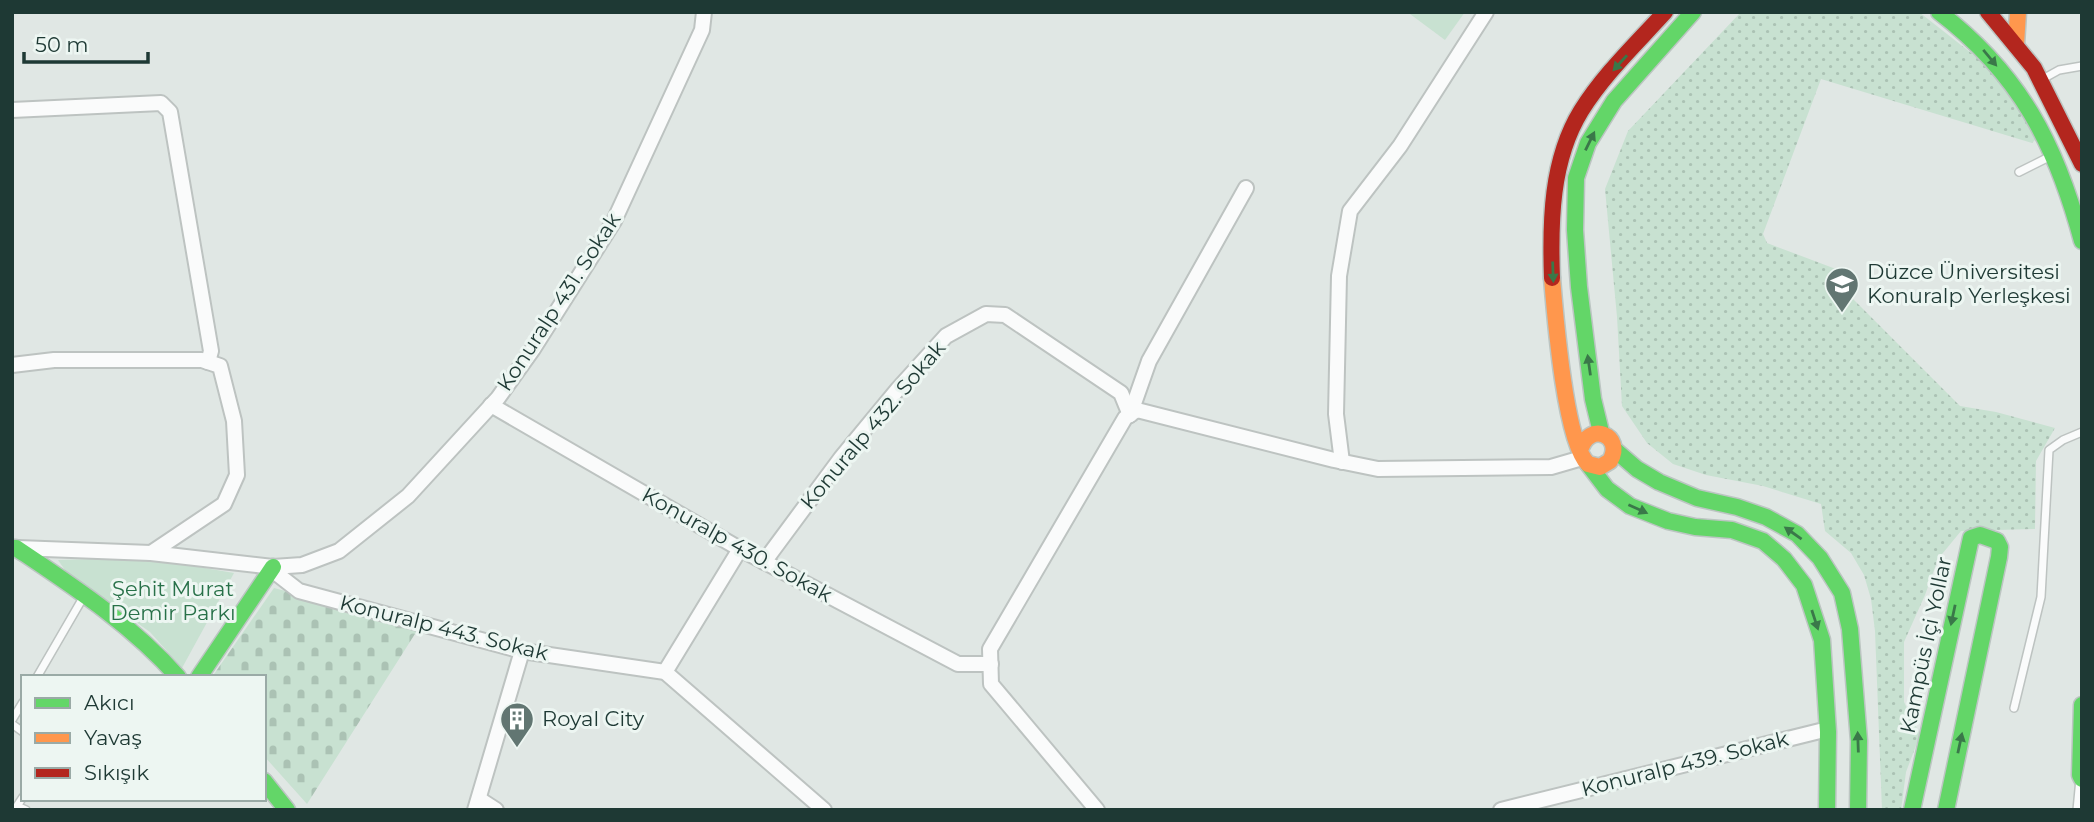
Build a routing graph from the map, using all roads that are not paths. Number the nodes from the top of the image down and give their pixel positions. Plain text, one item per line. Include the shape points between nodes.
1 (704, 12) edge
2 (1486, 12) edge
3 (1665, 12) edge
4 (1693, 12) edge
5 (1939, 12) edge
6 (1988, 12) edge
7 (2018, 12) edge
8 (2016, 45) junction
9 (2082, 66) edge
10 (2040, 80) junction
11 (12, 110) edge
12 (2052, 155) junction
13 (2082, 164) edge
14 (2019, 172) dead end
15 (1245, 188) dead end
16 (2082, 241) edge
17 (208, 362) junction
18 (12, 365) edge
19 (491, 405) junction
20 (1130, 415) junction
21 (1601, 432) junction
22 (2082, 432) edge
23 (1615, 450) junction
24 (1583, 458) junction
25 (1342, 462) junction
26 (14, 548) edge
27 (740, 549) junction
28 (151, 553) junction
29 (764, 562) junction
30 (272, 569) junction
31 (84, 596) junction
32 (522, 651) junction
33 (990, 664) junction
34 (665, 672) junction
35 (38, 675) edge
36 (176, 675) edge
37 (199, 675) edge
38 (2082, 705) edge
39 (21, 706) edge
40 (2014, 708) dead end
41 (12, 722) edge
42 (1828, 729) junction
43 (2081, 777) edge
44 (266, 784) edge
45 (477, 804) edge
46 (287, 810) edge
47 (496, 810) edge
48 (824, 810) edge
49 (1097, 810) edge
50 (1501, 810) edge
51 (1827, 810) edge
52 (1858, 810) edge
53 (1912, 810) edge
54 (1946, 810) edge
55 (2077, 810) edge

1 - 19 street, Konuralp 431. Sokak via 702,30 614,221 533,349
2 - 25 street via 1400,146 1350,211 1339,276 1336,414
3 -> 24 main road via 1598,88 1574,123 1553,198 1554,304 1571,421
21 -> 4 main road via 1579,287 1576,178 1588,143 1614,101
5 -> 12 main road via 1978,44 2005,75
6 - 8 main road
7 - 8 main road
8 - 10 main road
9 - 10 lane
10 - 13 main road
11 - 17 street via 161,103 170,112 211,351
12 - 14 lane
12 - 16 main road
15 - 20 street via 1149,361
17 - 18 street via 54,360
17 - 28 street via 220,366 234,421 237,475 224,504
19 - 27 street, Konuralp 430. Sokak
19 - 30 street, Konuralp 431. Sokak via 408,496 339,551 302,565
20 - 25 street via 1137,410
20 - 29 street, Konuralp 432. Sokak via 1121,393 1005,314 986,314 946,337 898,389
20 - 33 street via 990,649
21 - 23 main road via 1613,441
21 - 24 main road via 1586,436 1581,443
22 - 40 lane via 2049,450 2041,597
23 - 24 main road via 1605,465 1593,466
52 -> 23 main road via 1859,741 1850,629 1842,593 1821,558 1797,534 1766,517 1659,482
24 - 25 street via 1551,467 1378,469
24 -> 42 main road via 1607,489 1629,506 1668,521 1732,530 1762,541 1784,559 1804,585 1822,640
26 - 28 street, Konuralp 431. Sokak
26 - 31 main road
27 - 29 street, Konuralp 430. Sokak
27 - 34 street
28 - 30 street, Konuralp 431. Sokak
29 - 33 street, Konuralp 430. Sokak via 958,664
30 - 32 street, Konuralp 443. Sokak via 299,591
30 - 37 main road
31 - 35 lane
31 - 36 main road via 160,655
32 - 34 street, Konuralp 443. Sokak
32 - 45 street
33 - 49 street via 991,684
34 - 48 street
38 - 43 main road
39 - 41 lane
42 - 50 street, Konuralp 439. Sokak
42 - 51 main road
43 - 55 lane
44 - 46 main road
45 - 47 street
54 -> 53 main road, Kampüs İçi Yollar via 1999,557 1997,541 1980,536 1971,538

